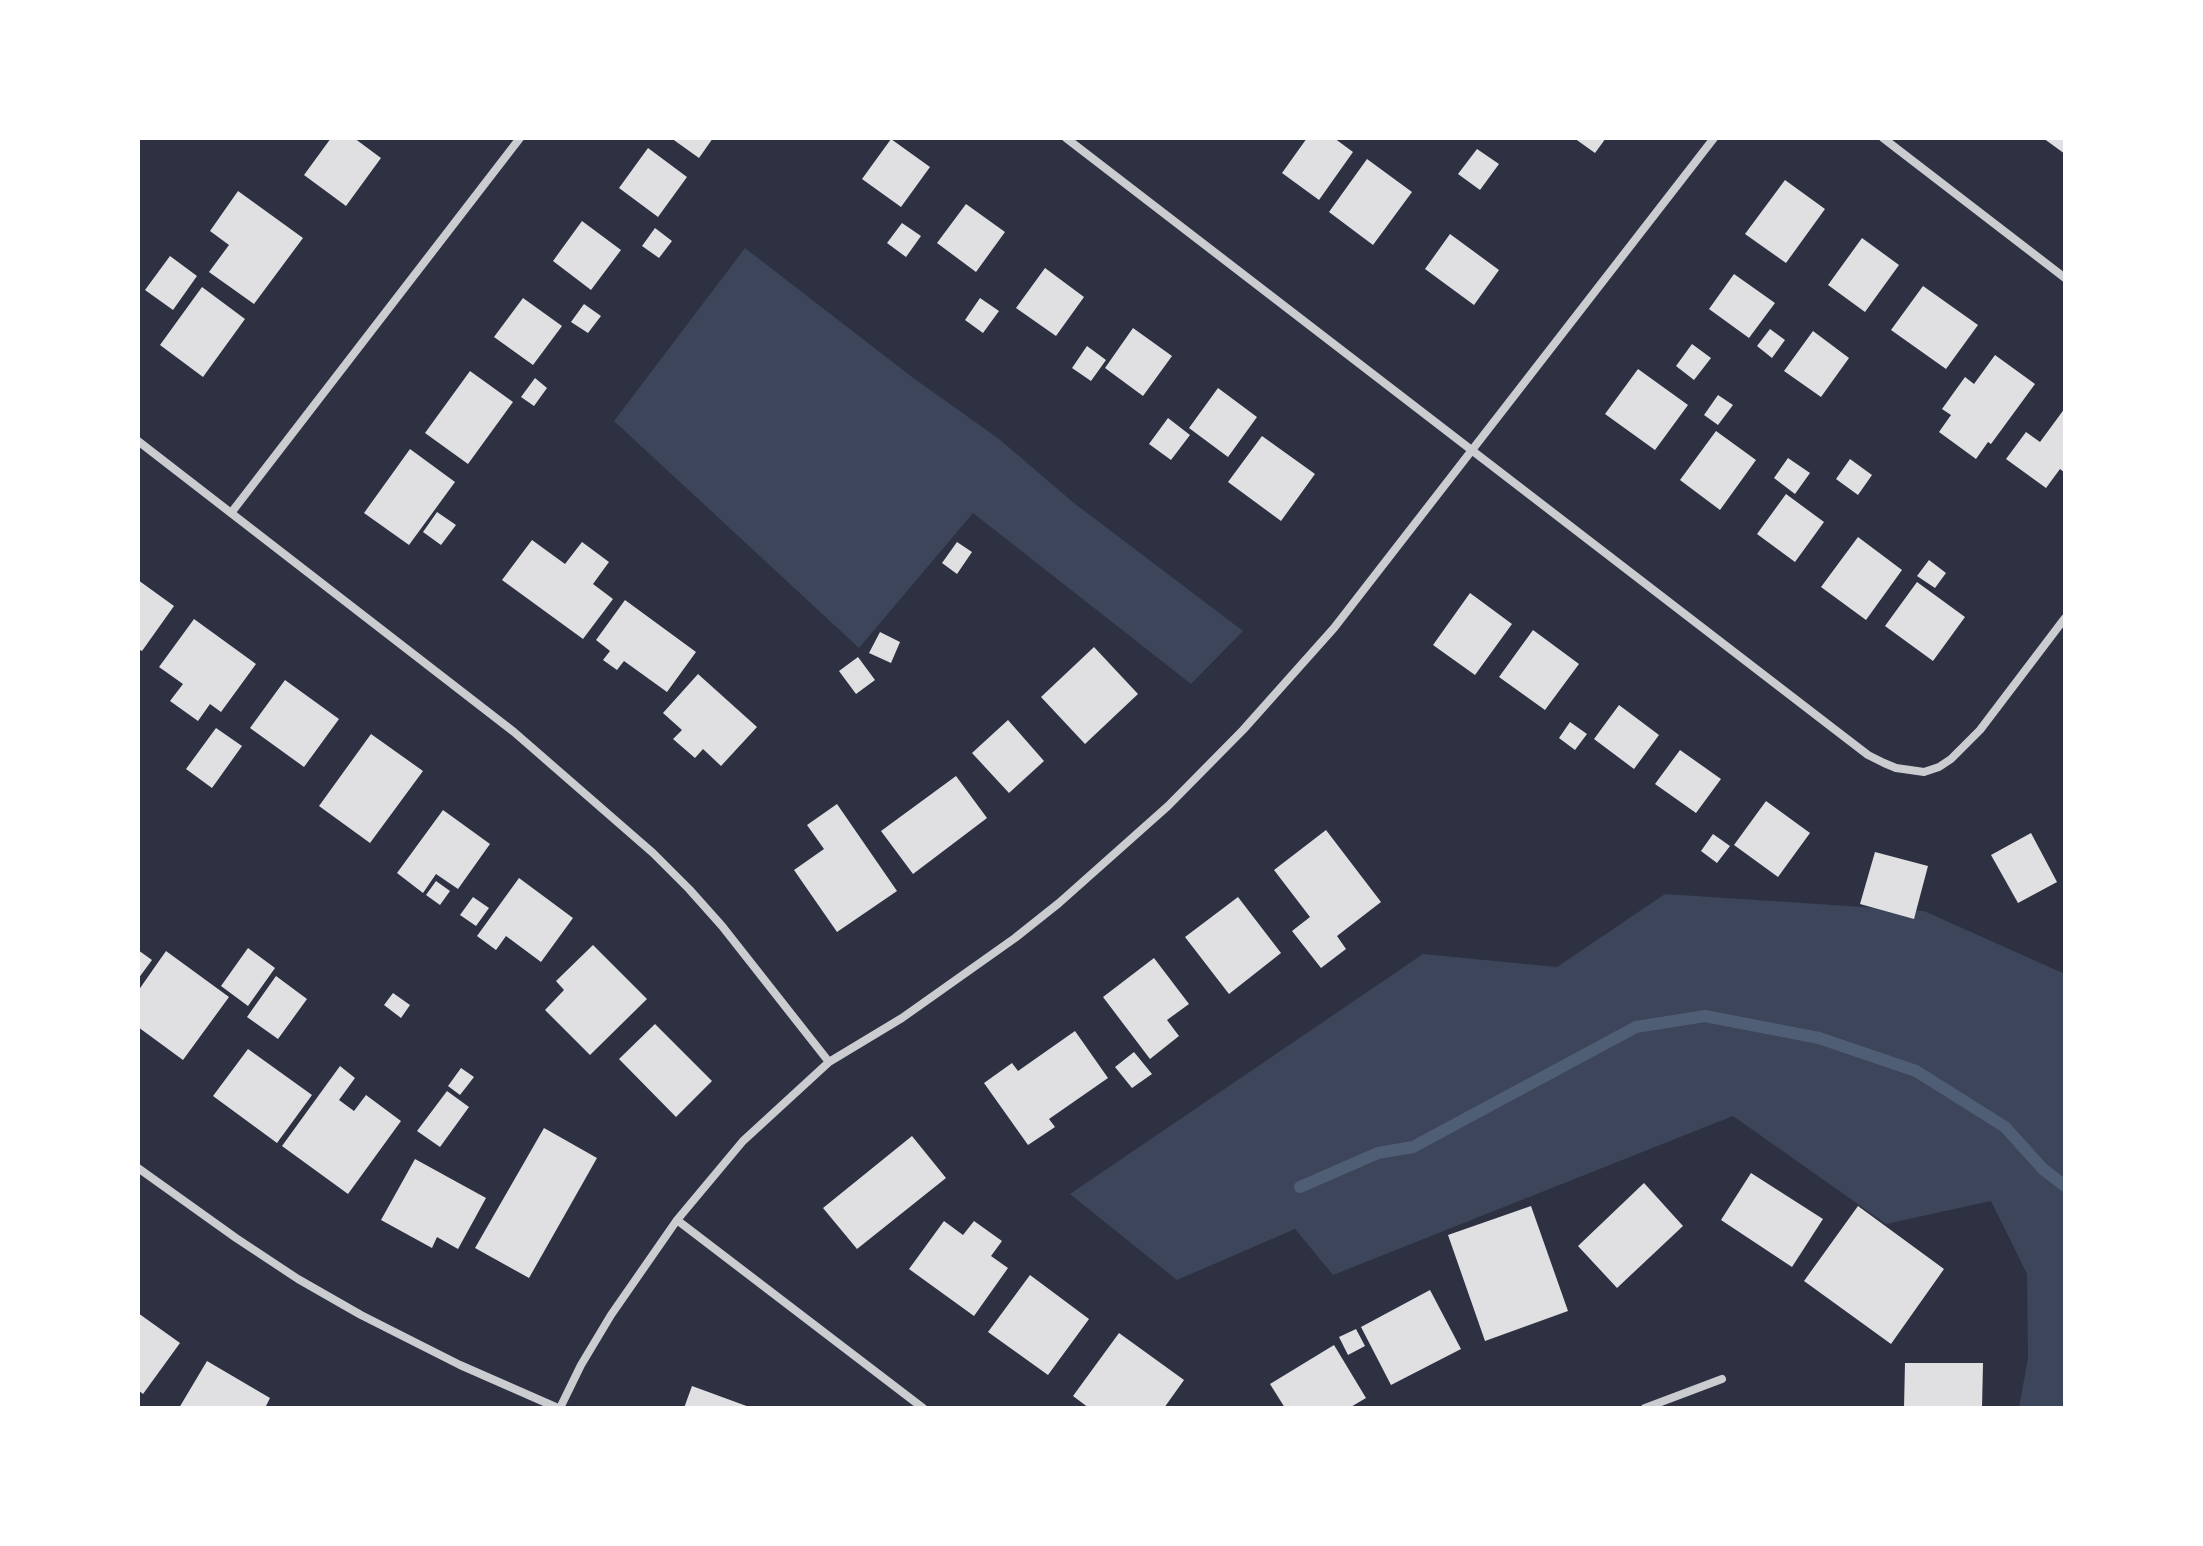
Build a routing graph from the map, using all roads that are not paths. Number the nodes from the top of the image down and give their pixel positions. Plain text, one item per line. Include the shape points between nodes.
1 (520, 138) edge
2 (1066, 138) edge
3 (1714, 138) edge
4 (1883, 138) edge
5 (2065, 278) edge
6 (138, 441) edge
7 (1472, 449) junction
8 (231, 513) junction
9 (2065, 618) edge
10 (829, 1062) junction
11 (138, 1168) edge
12 (677, 1220) junction
13 (1722, 1379) dead end
14 (559, 1408) edge
15 (923, 1408) edge
16 (1645, 1408) edge

1 - 8 street
2 - 7 street
3 - 7 street
4 - 5 street
6 - 8 street
7 - 9 street via 1868,755 1896,768 1924,772 1966,746
7 - 10 street via 1314,650 1168,806 1015,938
8 - 10 street via 514,732 653,853 722,926
10 - 12 street via 743,1141
11 - 14 street via 323,1294 460,1365
12 - 14 street via 611,1315
12 - 15 street
13 - 16 street

